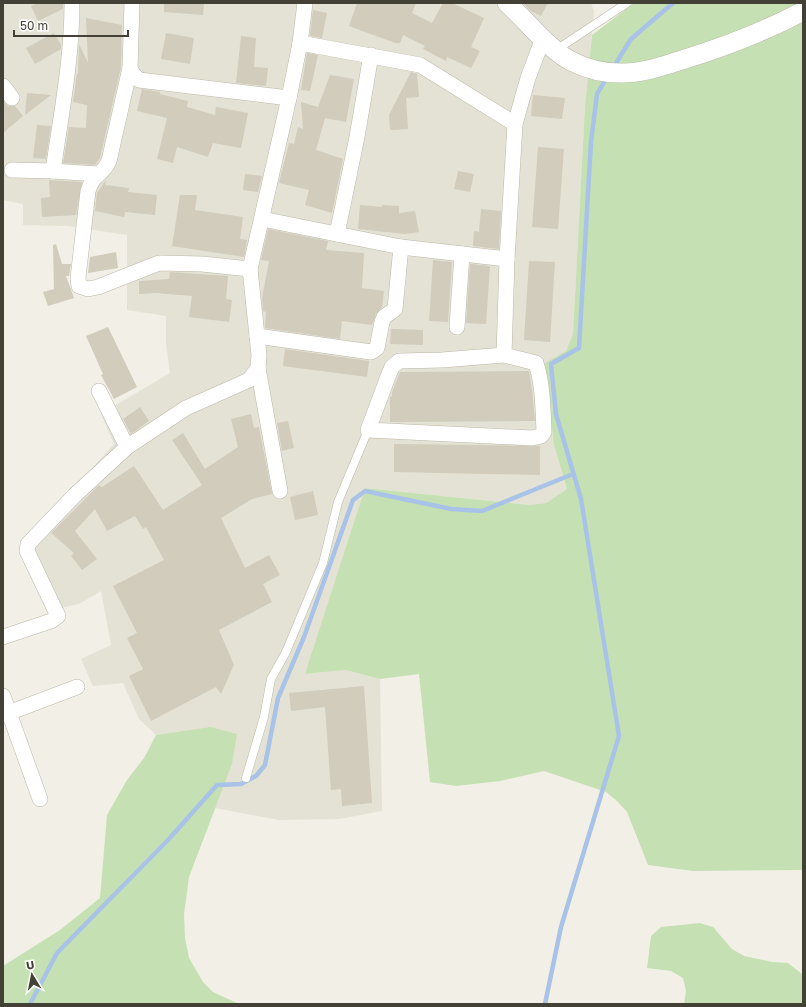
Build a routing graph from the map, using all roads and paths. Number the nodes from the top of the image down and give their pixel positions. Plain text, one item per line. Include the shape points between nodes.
1 (72, 3) edge
2 (132, 3) edge
3 (305, 3) edge
4 (508, 3) edge
5 (627, 3) edge
6 (803, 11) edge
7 (300, 43) junction
8 (550, 44) junction
9 (371, 55) junction
10 (130, 68) junction
11 (289, 98) junction
12 (516, 124) junction
13 (12, 170) dead end
14 (53, 171) junction
15 (97, 174) junction
16 (262, 219) junction
17 (337, 234) junction
18 (401, 247) junction
19 (462, 254) junction
20 (507, 259) junction
21 (250, 269) junction
22 (457, 327) dead end
23 (257, 336) junction
24 (504, 355) junction
25 (258, 368) junction
26 (98, 391) dead end
27 (368, 430) junction
28 (127, 447) junction
29 (280, 491) dead end
30 (3, 637) edge
31 (77, 687) dead end
32 (3, 696) edge
33 (6, 713) edge
34 (246, 778) dead end
35 (40, 799) dead end

1 - 14 street via 66,80
2 - 10 street
3 - 7 street
4 - 8 street
5 - 8 lane
6 - 8 street via 751,36 705,53 638,72 611,72 584,67 571,62
7 - 9 street
7 - 11 street
8 - 12 street via 528,78
9 - 12 street via 420,65
9 - 17 street
10 - 11 street via 139,80
10 - 15 street via 109,161 106,168
11 - 16 street
12 - 20 street
13 - 14 street
14 - 15 street
15 - 21 street via 88,191 78,278 82,289 98,287 159,263
16 - 17 street
16 - 21 street
17 - 18 street
18 - 19 street
18 - 23 street via 396,309 384,317 377,348 371,352
19 - 20 street
19 - 22 street
20 - 24 street
21 - 23 street
23 - 25 street
24 - 27 street via 399,361 389,374
24 - 27 street via 536,364 542,391 544,432 541,436 532,438
25 - 28 street via 249,380 186,408
25 - 29 street
26 - 28 street
27 - 34 lane via 338,502 323,563 286,652 271,679 264,717
28 - 30 street via 75,495 27,546 27,551 58,616 51,621
31 - 33 street
32 - 33 street
33 - 35 street

